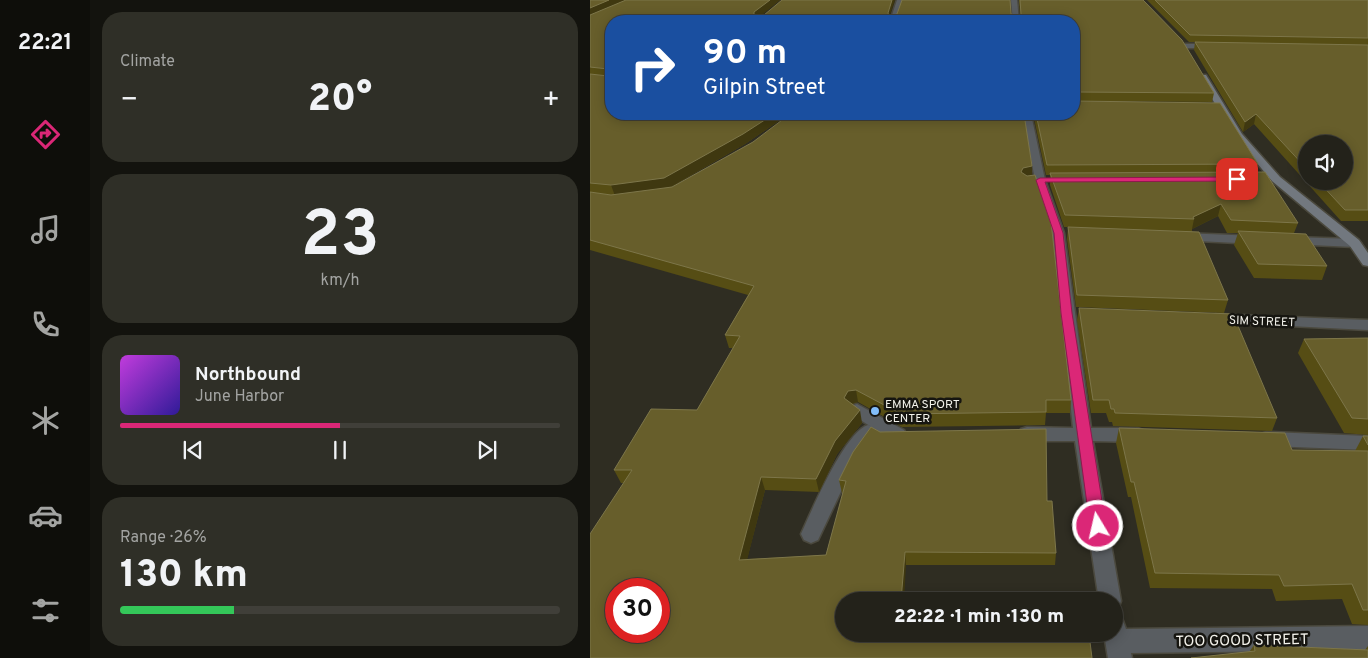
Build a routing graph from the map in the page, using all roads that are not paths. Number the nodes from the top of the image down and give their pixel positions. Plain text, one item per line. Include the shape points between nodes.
1 (900, 0) edge
2 (1014, 0) edge
3 (895, 15) edge
4 (1015, 15) edge
5 (1184, 46) edge
6 (1223, 46) edge
7 (1198, 69) edge
8 (1030, 120) edge
9 (1256, 179) edge
10 (1276, 179) junction
11 (1045, 180) junction
12 (1027, 182) edge
13 (1167, 237) edge
14 (1356, 243) junction
15 (1368, 262) edge
16 (1067, 313) junction
17 (1086, 314) edge
18 (1203, 318) edge
19 (1368, 325) edge
20 (857, 410) edge
21 (1083, 433) junction
22 (1005, 434) edge
23 (898, 435) junction
24 (917, 435) edge
25 (1152, 435) edge
26 (1250, 439) edge
27 (1368, 443) edge
28 (811, 534) dead end
29 (1109, 592) edge
30 (1368, 638) edge
31 (1123, 642) edge

1 - 3 street
2 - 4 street
5 - 6 street
7 - 10 main road via 1216,107
8 - 11 street
9 - 10 street
10 - 14 main road
11 - 12 street
11 - 16 street via 1063,233
13 - 14 street
14 - 15 main road
16 - 17 street
16 - 21 street
18 - 19 street, SIM STREET
20 - 23 street
21 - 22 street
21 - 25 street
21 - 29 street
23 - 24 street
23 - 28 street via 882,436 870,428 846,460
26 - 27 street
30 - 31 street, TOO GOOD STREET

